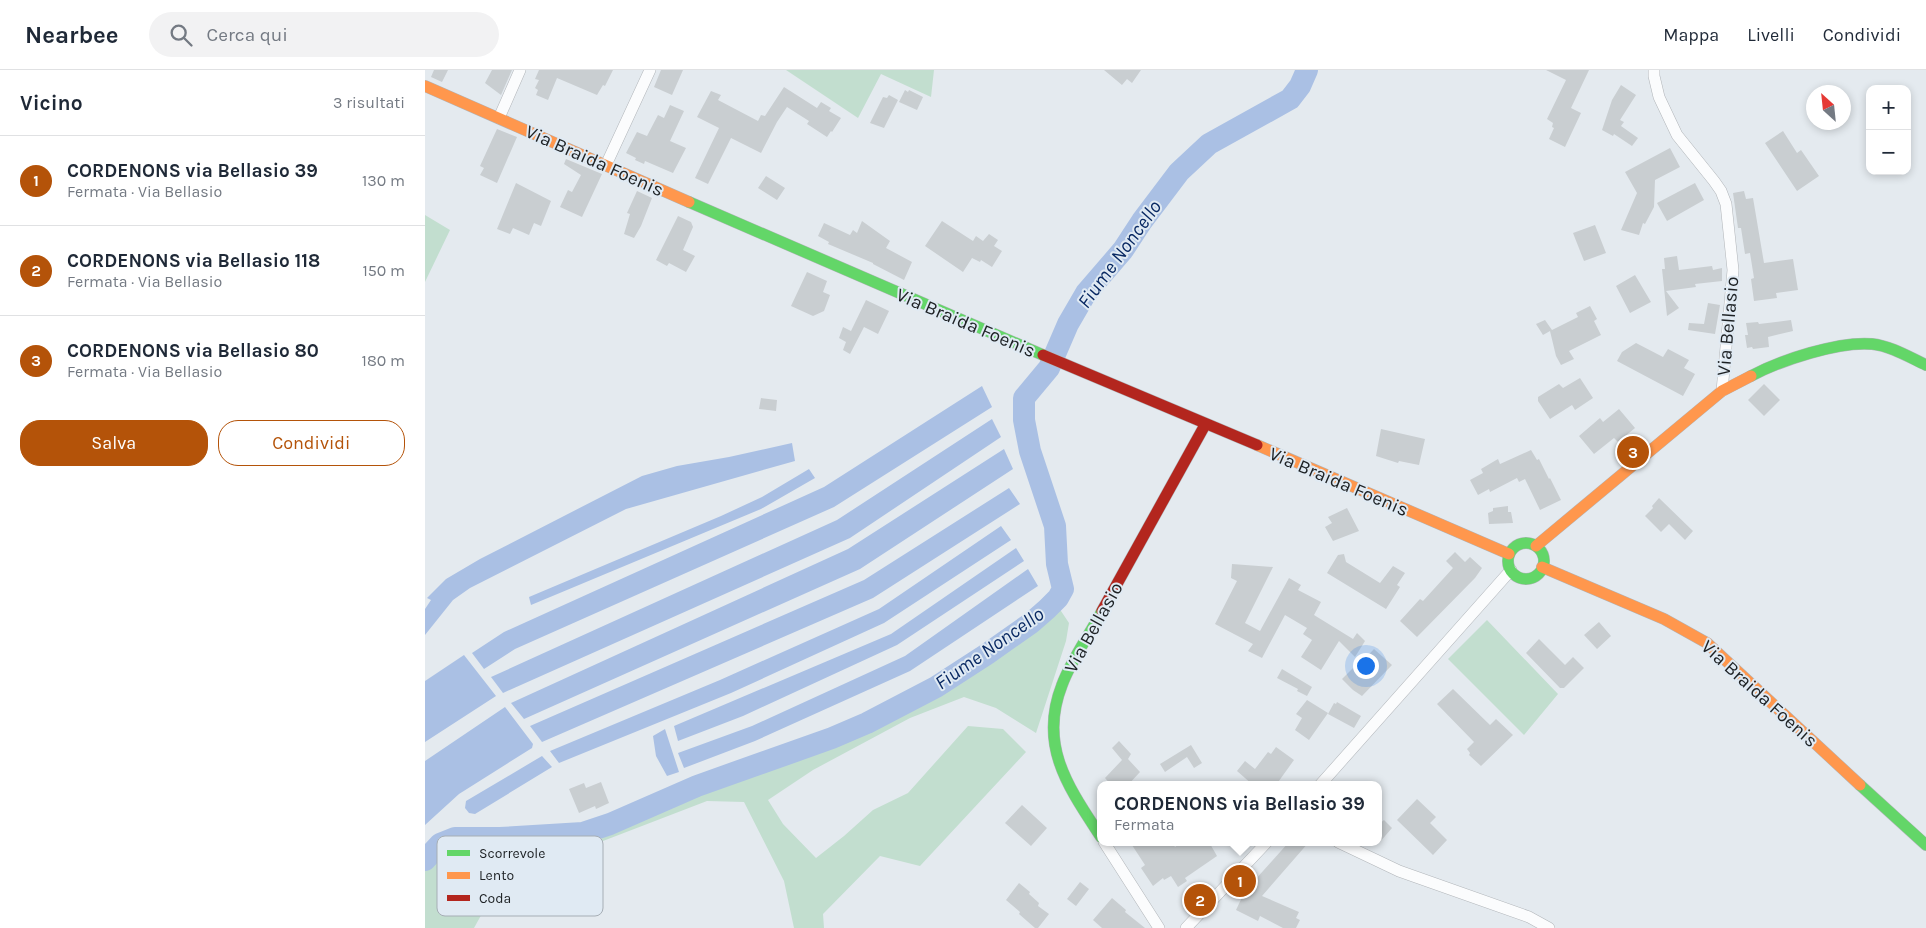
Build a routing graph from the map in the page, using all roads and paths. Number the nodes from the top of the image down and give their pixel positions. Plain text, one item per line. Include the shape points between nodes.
1 (520, 70) edge
2 (650, 70) edge
3 (1655, 70) edge
4 (425, 86) edge
5 (499, 118) junction
6 (606, 165) junction
7 (1926, 365) edge
8 (1722, 391) junction
9 (1205, 425) junction
10 (1535, 546) junction
11 (1509, 554) junction
12 (1542, 567) junction
13 (1511, 570) junction
14 (1324, 781) edge
15 (1097, 831) edge
16 (1926, 844) edge
17 (1108, 846) edge
18 (1263, 846) edge
19 (1346, 846) edge
20 (1159, 928) edge
21 (1187, 928) edge
22 (1549, 928) edge

1 - 5 street
2 - 6 street
3 - 8 street, Via Bellasio via 1659,97 1677,134 1717,186 1726,204 1733,270
4 - 5 street, Via Braida Foenis
5 - 6 street, Via Braida Foenis
6 - 9 street, Via Braida Foenis
7 - 8 street via 1893,349 1873,344 1845,345 1760,371
8 - 10 street, Via Bellasio
9 - 11 street, Via Braida Foenis
9 - 15 street, Via Bellasio via 1062,684 1054,709 1056,753 1066,782
10 - 11 street via 1518,545
10 - 12 street via 1542,554
11 - 13 street
12 - 13 street via 1534,577 1527,578 1518,577
12 - 16 street, Via Braida Foenis via 1664,619 1707,643
13 - 14 street
17 - 20 street
18 - 21 street
19 - 22 street via 1399,871 1529,917

